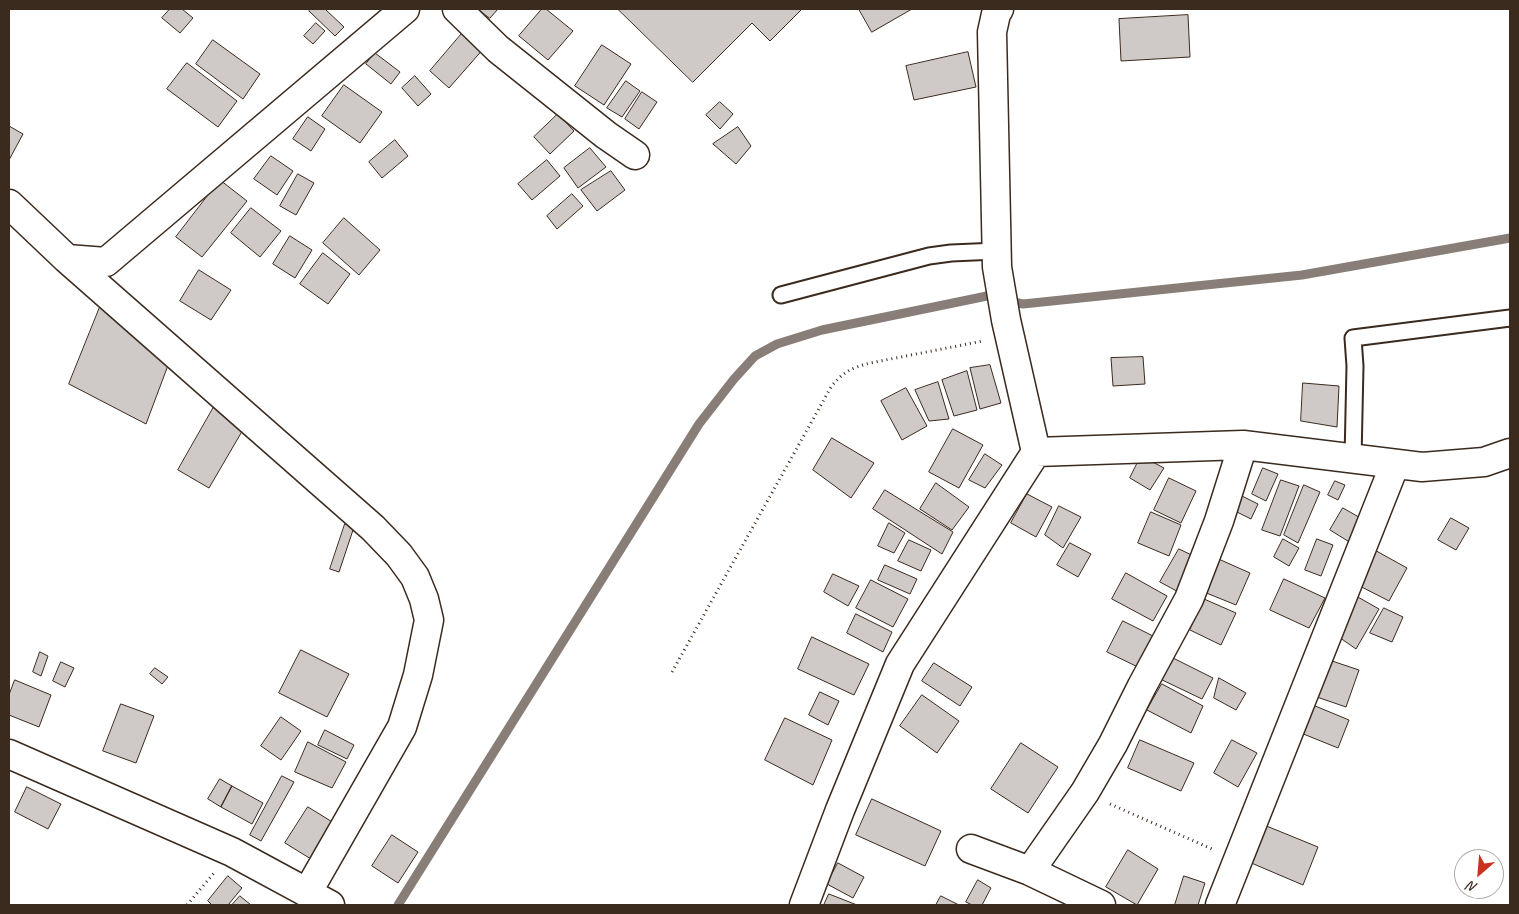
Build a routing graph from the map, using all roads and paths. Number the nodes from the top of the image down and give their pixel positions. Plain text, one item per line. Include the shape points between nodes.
1 (405, 9) edge
2 (456, 9) edge
3 (999, 9) edge
4 (635, 155) dead end
5 (9, 204) edge
6 (67, 259) junction
7 (997, 259) junction
8 (781, 295) dead end
9 (1510, 318) edge
10 (1008, 328) junction
11 (1243, 445) junction
12 (1036, 452) junction
13 (1510, 453) edge
14 (1353, 459) junction
15 (1395, 464) junction
16 (672, 672) dead end
17 (9, 754) edge
18 (1085, 792) junction
19 (972, 849) dead end
20 (232, 852) junction
21 (1238, 860) junction
22 (1030, 871) junction
23 (318, 899) edge
24 (187, 905) edge
25 (804, 905) edge
26 (1101, 905) edge
27 (1220, 905) edge

1 - 6 street via 106,262
2 - 4 street via 498,49
3 - 7 street via 992,32
5 - 6 street
6 - 23 street via 372,528 399,555 415,577 424,599 429,620 418,675 402,727
7 - 8 lane via 951,253 929,256
7 - 10 street
9 - 14 lane via 1353,338
10 - 12 street
10 - 16 path via 870,363 840,376
11 - 12 street
11 - 14 street
11 - 18 street via 1220,522 1188,599
12 - 25 street via 900,664
13 - 15 street via 1484,462 1422,467
14 - 15 street
15 - 21 street
17 - 20 street
18 - 21 path
18 - 22 street
19 - 22 street
20 - 23 street
20 - 24 path
21 - 27 street
22 - 26 street

